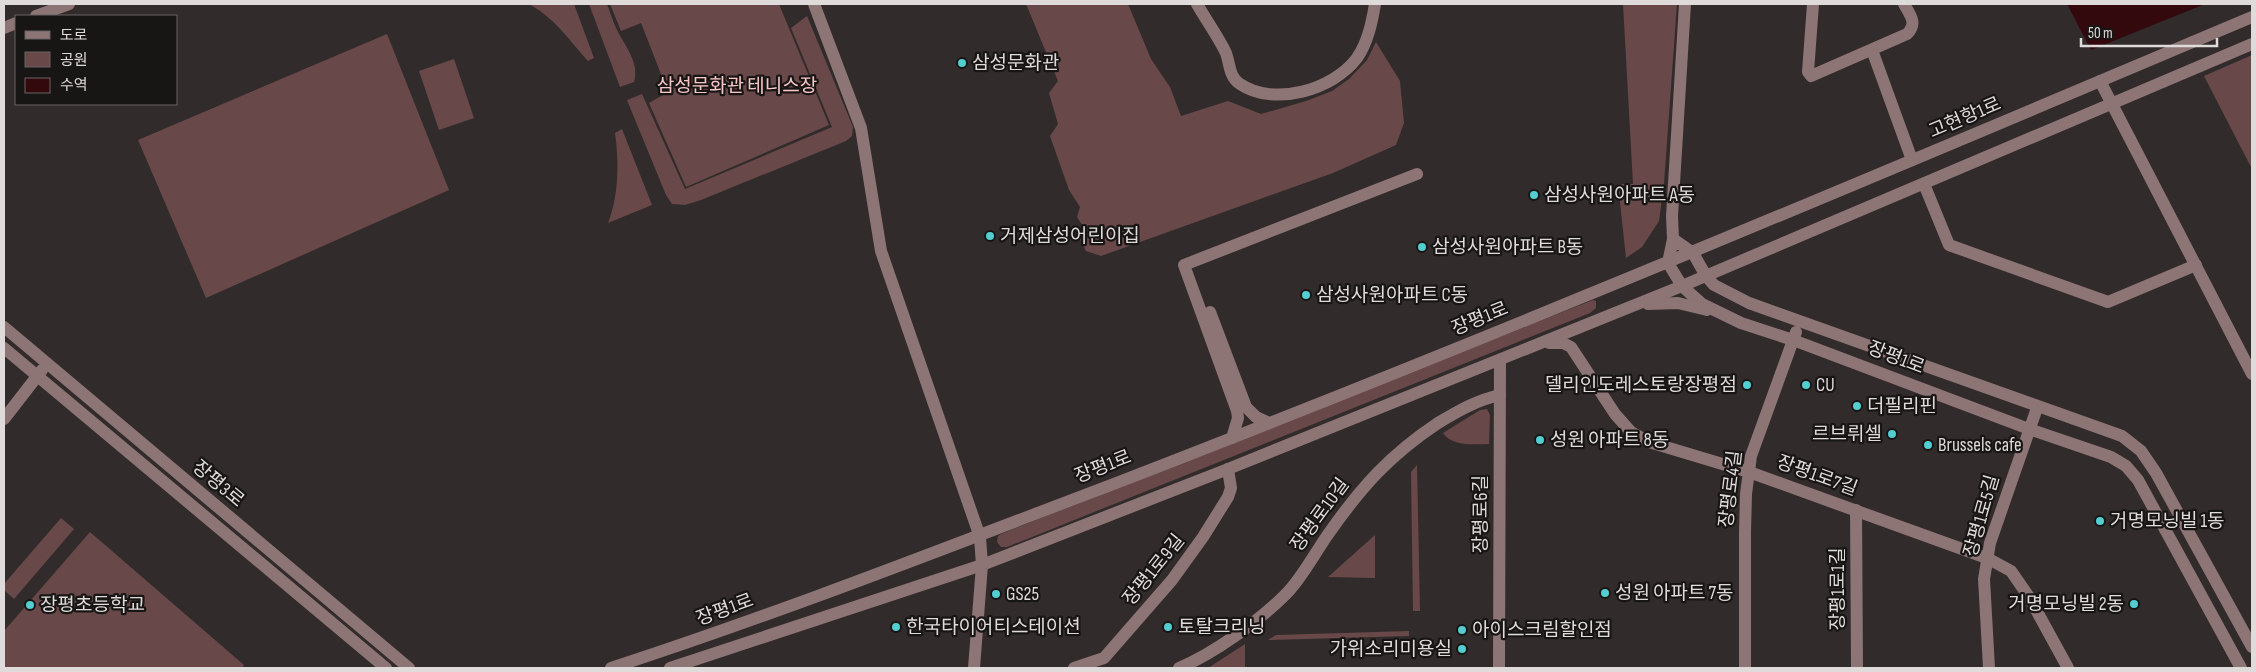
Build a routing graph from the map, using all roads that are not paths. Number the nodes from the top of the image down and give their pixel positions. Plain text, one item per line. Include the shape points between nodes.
1 (69, 4) edge
2 (814, 4) edge
3 (1197, 4) edge
4 (1375, 4) edge
5 (1685, 4) edge
6 (1813, 4) edge
7 (1904, 4) edge
8 (39, 15) edge
9 (2252, 17) edge
10 (2252, 44) edge
11 (1872, 50) junction
12 (2100, 82) junction
13 (2112, 104) junction
14 (1912, 160) junction
15 (1417, 174) dead end
16 (1924, 184) junction
17 (1673, 239) junction
18 (1693, 253) junction
19 (1188, 263) junction
20 (1668, 263) junction
21 (2196, 265) junction
22 (1706, 276) junction
23 (1682, 286) junction
24 (1636, 305) junction
25 (1718, 312) junction
26 (1800, 322) junction
27 (4, 326) edge
28 (1793, 340) junction
29 (1540, 344) junction
30 (4, 348) edge
31 (1500, 360) junction
32 (47, 364) junction
33 (2252, 374) edge
34 (37, 376) junction
35 (1500, 395) junction
36 (2037, 408) junction
37 (4, 419) edge
38 (1269, 423) junction
39 (2029, 429) junction
40 (1232, 438) junction
41 (1228, 469) junction
42 (1749, 472) junction
43 (1856, 510) junction
44 (980, 537) junction
45 (1988, 558) junction
46 (982, 565) junction
47 (2252, 647) edge
48 (1101, 663) edge
49 (386, 668) edge
50 (409, 668) edge
51 (611, 668) edge
52 (670, 668) edge
53 (974, 668) edge
54 (1074, 668) edge
55 (1179, 668) edge
56 (1499, 668) edge
57 (1745, 668) edge
58 (1857, 668) edge
59 (1989, 668) edge
60 (2068, 668) edge
61 (2241, 668) edge

1 - 8 street
2 - 44 street via 860,128 881,251
3 - 4 street via 1239,84 1263,93 1284,95 1305,92 1325,84 1357,58 1370,31
5 - 17 street
6 - 11 street via 1809,75
7 - 11 street via 1913,20 1910,31
9 - 12 street, 고현항1로
10 - 13 street
11 - 14 street
12 - 13 street
12 - 14 street, 고현항1로
13 - 16 street
13 - 21 street
14 - 18 street, 고현항1로
15 - 19 street
16 - 21 street via 1949,246 2108,302
16 - 22 street
17 - 18 street
17 - 20 street
18 - 20 street, 고현항1로
18 - 22 street, 장평1로
19 - 38 street via 1246,407
19 - 40 street via 1237,411
20 - 23 street, 장평1로
20 - 38 street, 장평1로
21 - 33 street
22 - 23 street, 장평1로
22 - 26 street, 장평1로 via 1714,285 1749,303
23 - 24 street, 장평1로
23 - 25 street, 장평1로 via 1702,304
24 - 25 street via 1678,303
24 - 29 street, 장평1로
25 - 28 street, 장평1로
26 - 28 street, 장평로4길
26 - 36 street, 장평1로
27 - 32 street, 장평3로
28 - 39 street, 장평1로
28 - 42 street, 장평로4길 via 1751,456
29 - 31 street, 장평1로
29 - 42 street, 장평1로7길 via 1560,342 1571,347 1615,414 1631,432 1649,442
30 - 34 street, 장평3로
31 - 35 street, 장평로6길
31 - 41 street, 장평1로
32 - 34 street
32 - 50 street, 장평3로
34 - 37 street
34 - 49 street, 장평3로
35 - 55 street, 장평로10길 via 1484,398 1453,414 1386,462 1359,492 1286,594 1238,633
35 - 56 street, 장평로6길
36 - 39 street, 장평1로5길
36 - 47 street, 장평1로 via 2122,436 2140,451 2156,473
38 - 40 street, 장평1로
39 - 45 street, 장평1로5길 via 1995,525
39 - 61 street, 장평1로 via 2111,457 2126,466 2138,480
40 - 44 street, 장평1로
41 - 46 street, 장평1로
41 - 48 street, 장평1로9길 via 1231,488 1228,497 1208,529 1172,580
42 - 43 street, 장평1로7길
42 - 57 street, 장평로4길 via 1744,532
43 - 45 street, 장평1로7길
43 - 58 street, 장평1로1길
44 - 46 street
44 - 51 street, 장평1로 via 712,635
45 - 59 street, 장평1로5길 via 1984,579
45 - 60 street, 장평1로7길 via 2011,571
46 - 52 street, 장평1로
46 - 53 street
48 - 54 street, 장평1로9길

